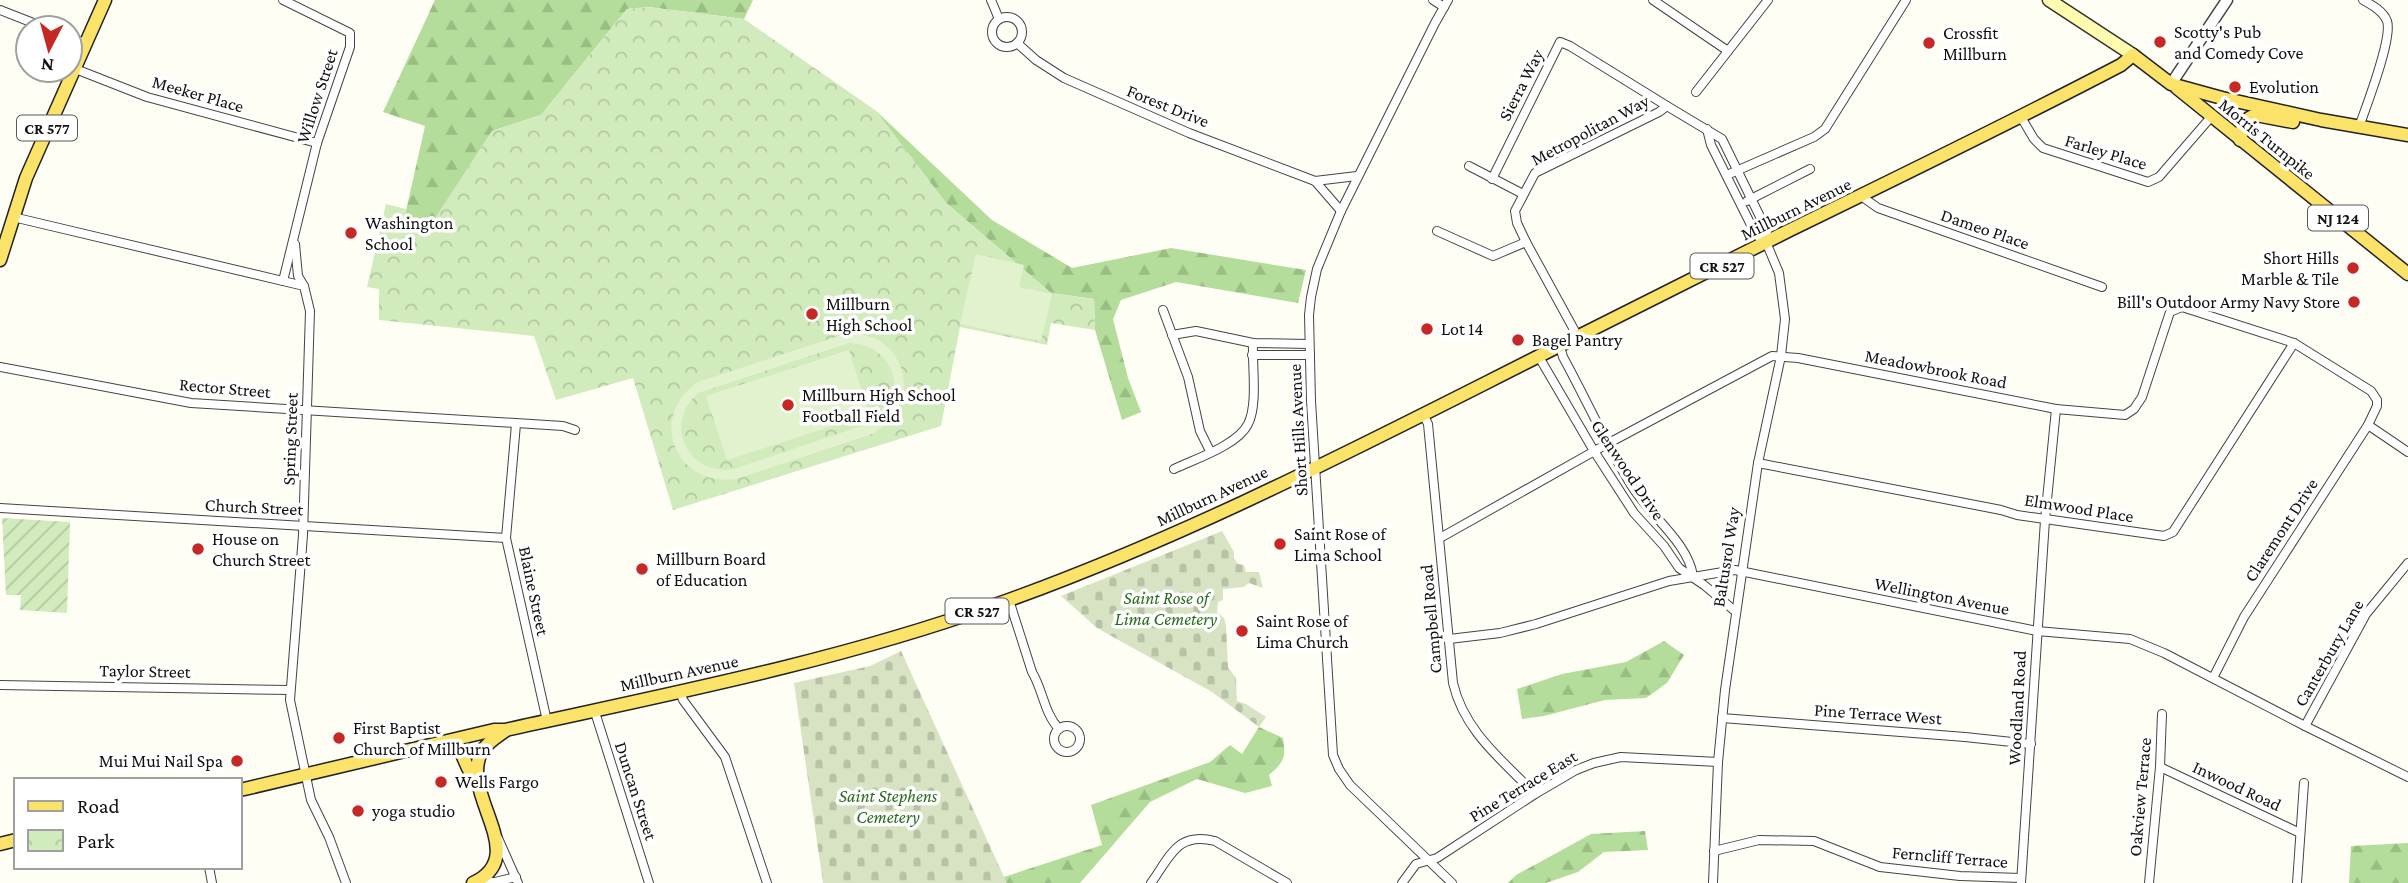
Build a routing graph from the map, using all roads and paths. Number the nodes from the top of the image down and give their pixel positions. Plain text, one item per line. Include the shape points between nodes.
1 (105, 0) edge
2 (283, 0) edge
3 (991, 0) edge
4 (1433, 0) edge
5 (1653, 0) edge
6 (1768, 0) edge
7 (1906, 0) edge
8 (2049, 0) edge
9 (2227, 0) edge
10 (2363, 0) edge
11 (1446, 3) edge
12 (999, 19) junction
13 (84, 43) edge
14 (1017, 43) junction
15 (1728, 51) junction
16 (2133, 55) junction
17 (84, 72) edge
18 (67, 84) edge
19 (2171, 84) junction
20 (1696, 92) dead end
21 (1667, 106) junction
22 (2021, 117) junction
23 (2211, 117) junction
24 (2321, 120) junction
25 (2360, 127) junction
26 (1707, 129) junction
27 (2408, 135) edge
28 (2240, 140) junction
29 (317, 143) junction
30 (1469, 166) dead end
31 (1739, 169) junction
32 (1810, 169) dead end
33 (1727, 175) junction
34 (1357, 176) junction
35 (1492, 178) junction
36 (1315, 181) junction
37 (1523, 194) junction
38 (1861, 196) junction
39 (1751, 199) junction
40 (1741, 204) junction
41 (1340, 211) junction
42 (13, 216) junction
43 (1437, 231) dead end
44 (295, 241) junction
45 (1526, 242) junction
46 (1766, 242) junction
47 (0, 260) edge
48 (2408, 274) edge
49 (283, 281) junction
50 (304, 286) junction
51 (2102, 287) dead end
52 (1163, 310) dead end
53 (1172, 335) junction
54 (1578, 337) junction
55 (1252, 343) junction
56 (2294, 343) junction
57 (1310, 344) junction
58 (1560, 346) junction
59 (1252, 355) junction
60 (1310, 355) junction
61 (1781, 356) junction
62 (1539, 357) junction
63 (0, 367) edge
64 (2377, 400) joint
65 (2056, 409) junction
66 (307, 410) junction
67 (1423, 414) junction
68 (516, 424) junction
69 (2368, 425) junction
70 (575, 430) dead end
71 (1607, 444) junction
72 (1210, 451) junction
73 (1594, 451) junction
74 (2408, 452) edge
75 (1758, 463) junction
76 (1315, 468) junction
77 (1174, 469) dead end
78 (0, 508) edge
79 (2045, 520) junction
80 (303, 525) junction
81 (506, 538) junction
82 (1440, 538) junction
83 (2408, 563) edge
84 (1741, 571) junction
85 (1693, 576) junction
86 (1009, 600) junction
87 (1735, 612) junction
88 (2037, 631) junction
89 (1449, 639) junction
90 (2213, 678) junction
91 (0, 685) edge
92 (290, 690) junction
93 (680, 691) junction
94 (594, 709) junction
95 (2162, 714) dead end
96 (1722, 718) junction
97 (547, 721) junction
98 (2305, 726) junction
99 (1059, 729) dead end
100 (505, 730) junction
101 (455, 740) junction
102 (2031, 744) junction
103 (1718, 762) junction
104 (2160, 766) junction
105 (2407, 773) edge
106 (306, 775) junction
107 (2304, 783) dead end
108 (477, 784) junction
109 (242, 790) edge
110 (1535, 794) junction
111 (495, 831) junction
112 (2300, 833) junction
113 (1714, 851) junction
114 (1428, 860) junction
115 (517, 880) edge
116 (2021, 881) edge
117 (475, 882) edge
118 (346, 883) edge
119 (649, 883) edge
120 (767, 883) edge
121 (1151, 883) edge
122 (1287, 883) edge
123 (1402, 883) edge
124 (1452, 883) edge
125 (1713, 883) edge
126 (2149, 883) edge
127 (2297, 883) edge

1 - 13 main road, CR 577
2 - 29 street, Willow Street via 350,33 350,47
3 - 12 street, Forest Drive
4 - 11 street
5 - 15 street
6 - 15 street
7 - 31 street via 1825,129
8 - 16 main road, NJ 124
9 - 19 street
10 - 25 street via 2387,21 2388,36
11 - 34 street, Short Hills Avenue
12 - 14 street via 1018,22 1022,35
12 - 14 street, Forest Drive via 991,30 996,43 1009,47
14 - 36 street, Forest Drive via 1064,78
15 - 20 street
16 - 19 main road, NJ 124
16 - 22 main road, Millburn Avenue / CR 527
17 - 29 street, Meeker Place via 147,97
18 - 42 main road, CR 577
19 - 23 main road, Morris Turnpike / NJ 124
19 - 24 main road
21 - 26 street, Metropolitan Way
21 - 35 street, Sierra Way via 1560,42
21 - 37 street, Metropolitan Way via 1535,173
22 - 23 street, Farley Place via 2043,148 2148,183 2159,177
22 - 38 main road, Millburn Avenue / CR 527
23 - 28 main road, Morris Turnpike / NJ 124
24 - 25 main road
24 - 28 main road via 2300,124 2251,117 2243,124
25 - 27 main road
26 - 31 street, Metropolitan Way via 1722,139
26 - 33 street via 1710,145
28 - 48 main road, Morris Turnpike / NJ 124
29 - 44 street, Willow Street
30 - 35 street
31 - 33 street
31 - 39 street, Metropolitan Way
32 - 39 street
33 - 40 street
34 - 36 street, Forest Drive
34 - 41 street, Short Hills Avenue
35 - 37 street
36 - 41 street, Forest Drive
37 - 45 street via 1515,217
38 - 46 main road, Millburn Avenue / CR 527
38 - 51 street, Dameo Place via 1878,208
39 - 40 street
39 - 46 street, Metropolitan Way via 1767,230
40 - 46 street via 1756,235
41 - 57 street, Short Hills Avenue via 1317,269
42 - 47 main road, CR 577
42 - 49 street
43 - 45 street via 1493,256
44 - 49 street, Willow Street
44 - 50 street, Willow Street via 298,276
45 - 54 street
46 - 54 main road, Millburn Avenue / CR 527
46 - 61 street, Baltusrol Way via 1783,295
49 - 50 street
50 - 66 street, Spring Street via 310,311
52 - 53 street
53 - 55 street via 1196,331
53 - 72 street
54 - 58 main road, Millburn Avenue / CR 527
55 - 57 street
55 - 59 street
56 - 64 street, Meadowbrook Road via 2371,391
56 - 65 street, Meadowbrook Road via 2175,308 2134,409 2125,415
56 - 79 street, Elmwood Place via 2173,532 2158,537
57 - 60 street, Short Hills Avenue
58 - 62 main road, Millburn Avenue / CR 527
58 - 71 street, Glenwood Drive
59 - 60 street
59 - 72 street via 1249,423 1233,440
60 - 76 street, Short Hills Avenue
61 - 65 street, Meadowbrook Road
61 - 71 street via 1766,358
61 - 75 street, Baltusrol Way
62 - 67 main road, Millburn Avenue / CR 527
62 - 73 street, Glenwood Drive
63 - 66 street, Rector Street via 191,403
64 - 69 street, Claremont Drive
65 - 79 street, Woodland Road
66 - 68 street, Rector Street
66 - 80 street, Spring Street
67 - 76 main road, Millburn Avenue / CR 527
67 - 82 street, Campbell Road
68 - 70 street, Rector Street
68 - 81 street, Blaine Street
69 - 74 street
69 - 90 street, Claremont Drive via 2244,617
71 - 73 street
71 - 85 street, Glenwood Drive via 1644,505 1691,562
72 - 77 street
73 - 82 street
73 - 85 street, Glenwood Drive via 1640,521 1679,568
75 - 79 street, Elmwood Place
75 - 84 street, Baltusrol Way
76 - 86 main road, Millburn Avenue / CR 527 via 1156,541
76 - 114 street, Short Hills Avenue via 1333,755 1350,785
78 - 80 street, Church Street
79 - 88 street, Woodland Road
80 - 81 street, Church Street
80 - 92 street, Spring Street
81 - 97 street, Blaine Street
82 - 89 street, Campbell Road
83 - 98 street, Canterbury Lane via 2366,614
84 - 85 street, Wellington Avenue
84 - 87 street, Baltusrol Way
84 - 88 street, Wellington Avenue
85 - 87 street
85 - 89 street, Wellington Avenue via 1536,624
86 - 93 main road, Millburn Avenue / CR 527 via 886,642
86 - 99 street via 1032,672
87 - 96 street, Baltusrol Way
88 - 90 street, Wellington Avenue via 2130,639
88 - 102 street, Woodland Road
89 - 110 street, Campbell Road via 1452,683 1463,714 1478,737
90 - 98 street, Wellington Avenue
91 - 92 street, Taylor Street
92 - 106 street, Spring Street
93 - 94 main road, Millburn Avenue / CR 527
93 - 120 street via 725,757
94 - 97 main road, Millburn Avenue / CR 527
94 - 119 street, Duncan Street
95 - 104 street, Oakview Terrace
96 - 102 street, Pine Terrace West
96 - 103 street, Baltusrol Way
97 - 100 main road, Millburn Avenue / CR 527
98 - 105 street, Wellington Avenue
100 - 101 main road, Millburn Avenue / CR 527
100 - 108 main road via 481,753
101 - 106 main road, Millburn Avenue / CR 527
101 - 108 main road
102 - 116 street, Woodland Road
103 - 110 street, Pine Terrace East via 1621,757 1576,770
103 - 113 street, Baltusrol Way
104 - 112 street, Inwood Road
104 - 126 street, Oakview Terrace
106 - 109 main road, Millburn Avenue / CR 527
106 - 118 street, Spring Street via 311,800
107 - 112 street
108 - 111 main road
110 - 114 street, Pine Terrace East
111 - 115 street
111 - 117 main road via 496,858 492,868
112 - 127 street
113 - 116 street, Ferncliff Terrace via 1759,840 1814,841 1880,866
113 - 125 street, Baltusrol Way
114 - 123 street, Pine Terrace East via 1416,864
114 - 124 street, Short Hills Avenue
115 - 117 street
121 - 122 street via 1181,842 1205,838

